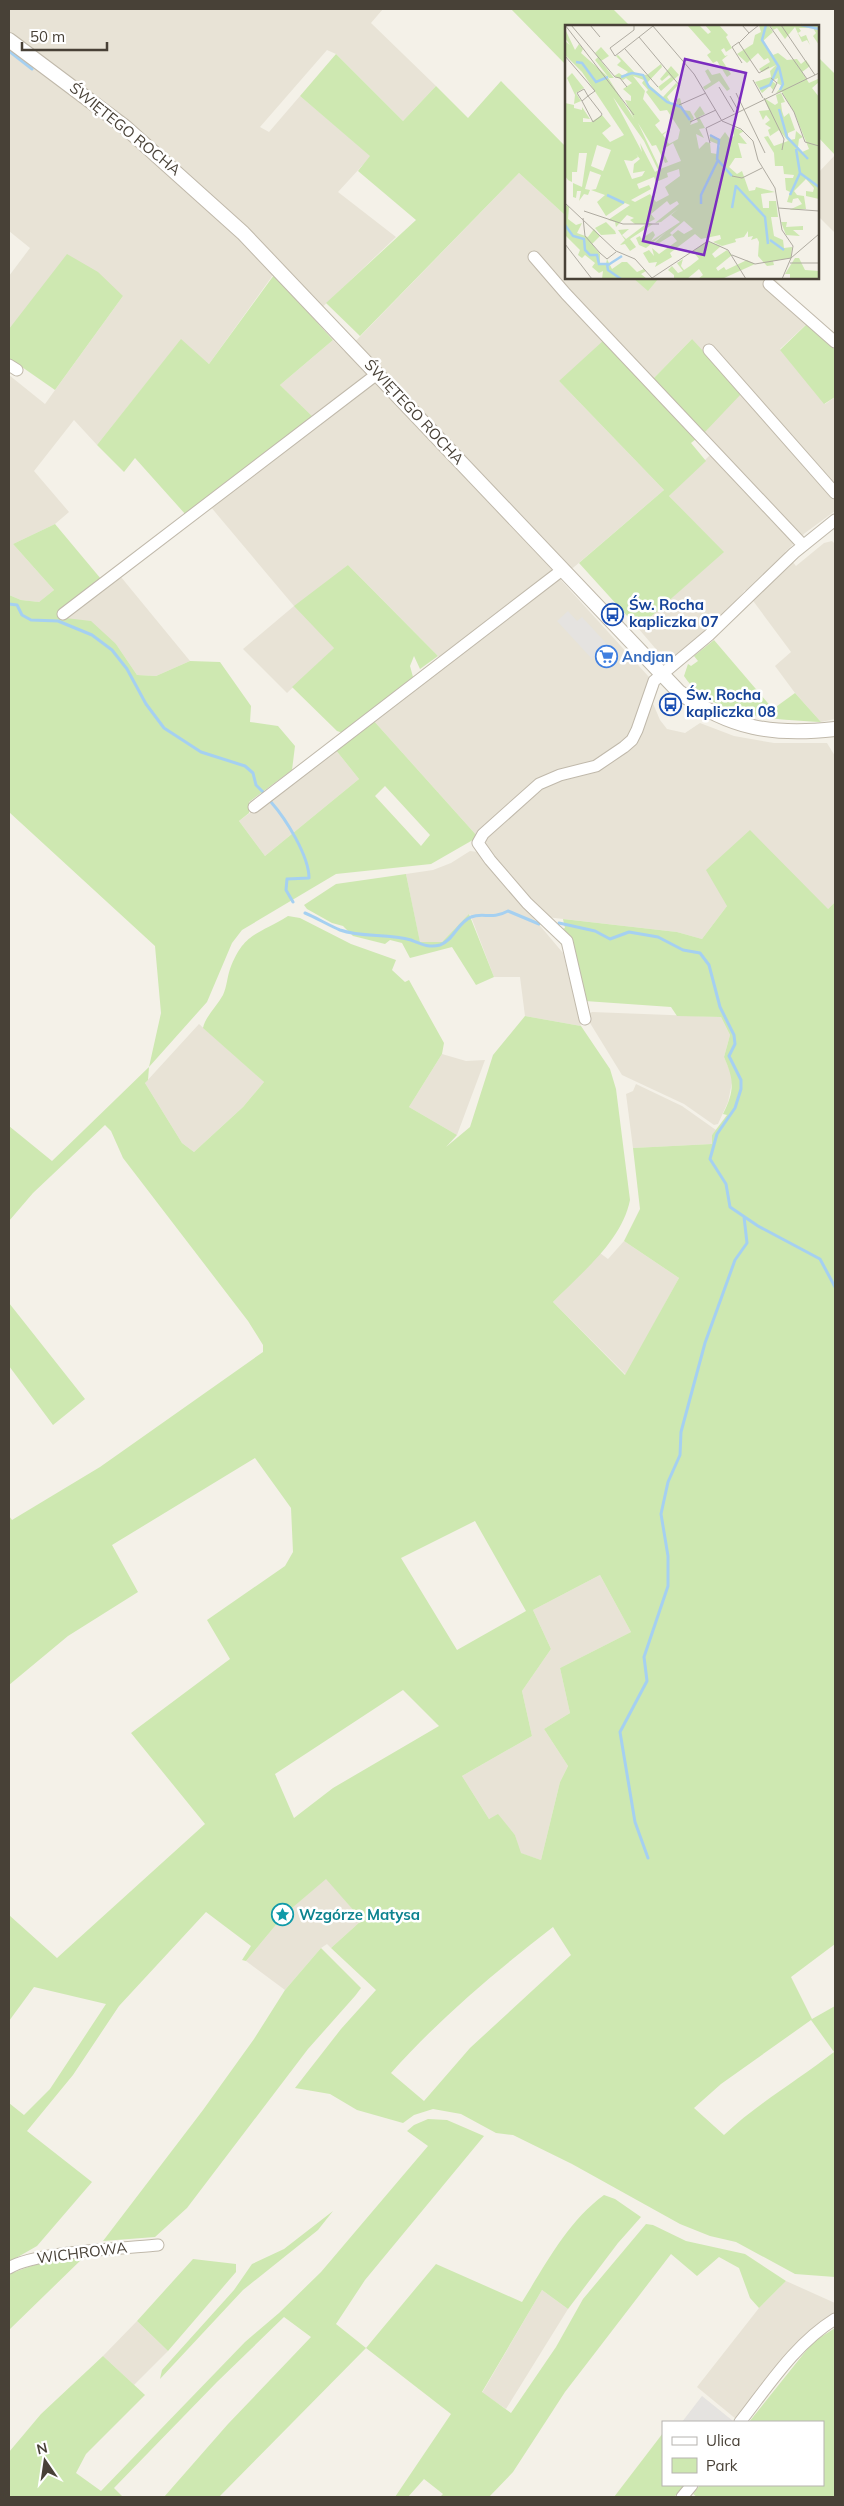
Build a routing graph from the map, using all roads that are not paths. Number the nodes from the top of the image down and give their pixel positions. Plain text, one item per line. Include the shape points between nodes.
1 (9, 40) edge
2 (534, 257) dead end
3 (769, 284) dead end
4 (835, 342) edge
5 (709, 350) dead end
6 (377, 374) junction
7 (835, 493) edge
8 (835, 520) edge
9 (804, 545) junction
10 (562, 570) junction
11 (63, 614) dead end
12 (661, 675) junction
13 (835, 729) edge
14 (254, 806) dead end
15 (585, 1019) dead end
16 (158, 2245) dead end
17 (9, 2268) edge
18 (835, 2319) edge
19 (741, 2421) edge
20 (691, 2486) edge
21 (682, 2497) edge

1 - 6 street, ŚWIĘTEGO ROCHA via 99,106 180,174 266,256
2 - 9 street
3 - 4 street
5 - 7 street
6 - 10 street, ŚWIĘTEGO ROCHA
6 - 11 street
8 - 9 street
9 - 12 street via 709,635
10 - 12 street, ŚWIĘTEGO ROCHA
10 - 14 street
12 - 13 street, ŚWIĘTEGO ROCHA via 696,704 731,722 780,732
12 - 15 street via 654,681 632,740 596,766 540,784 478,842 528,903 566,941
16 - 17 street, WICHROWA via 27,2260
18 - 19 street via 808,2339
20 - 21 street

